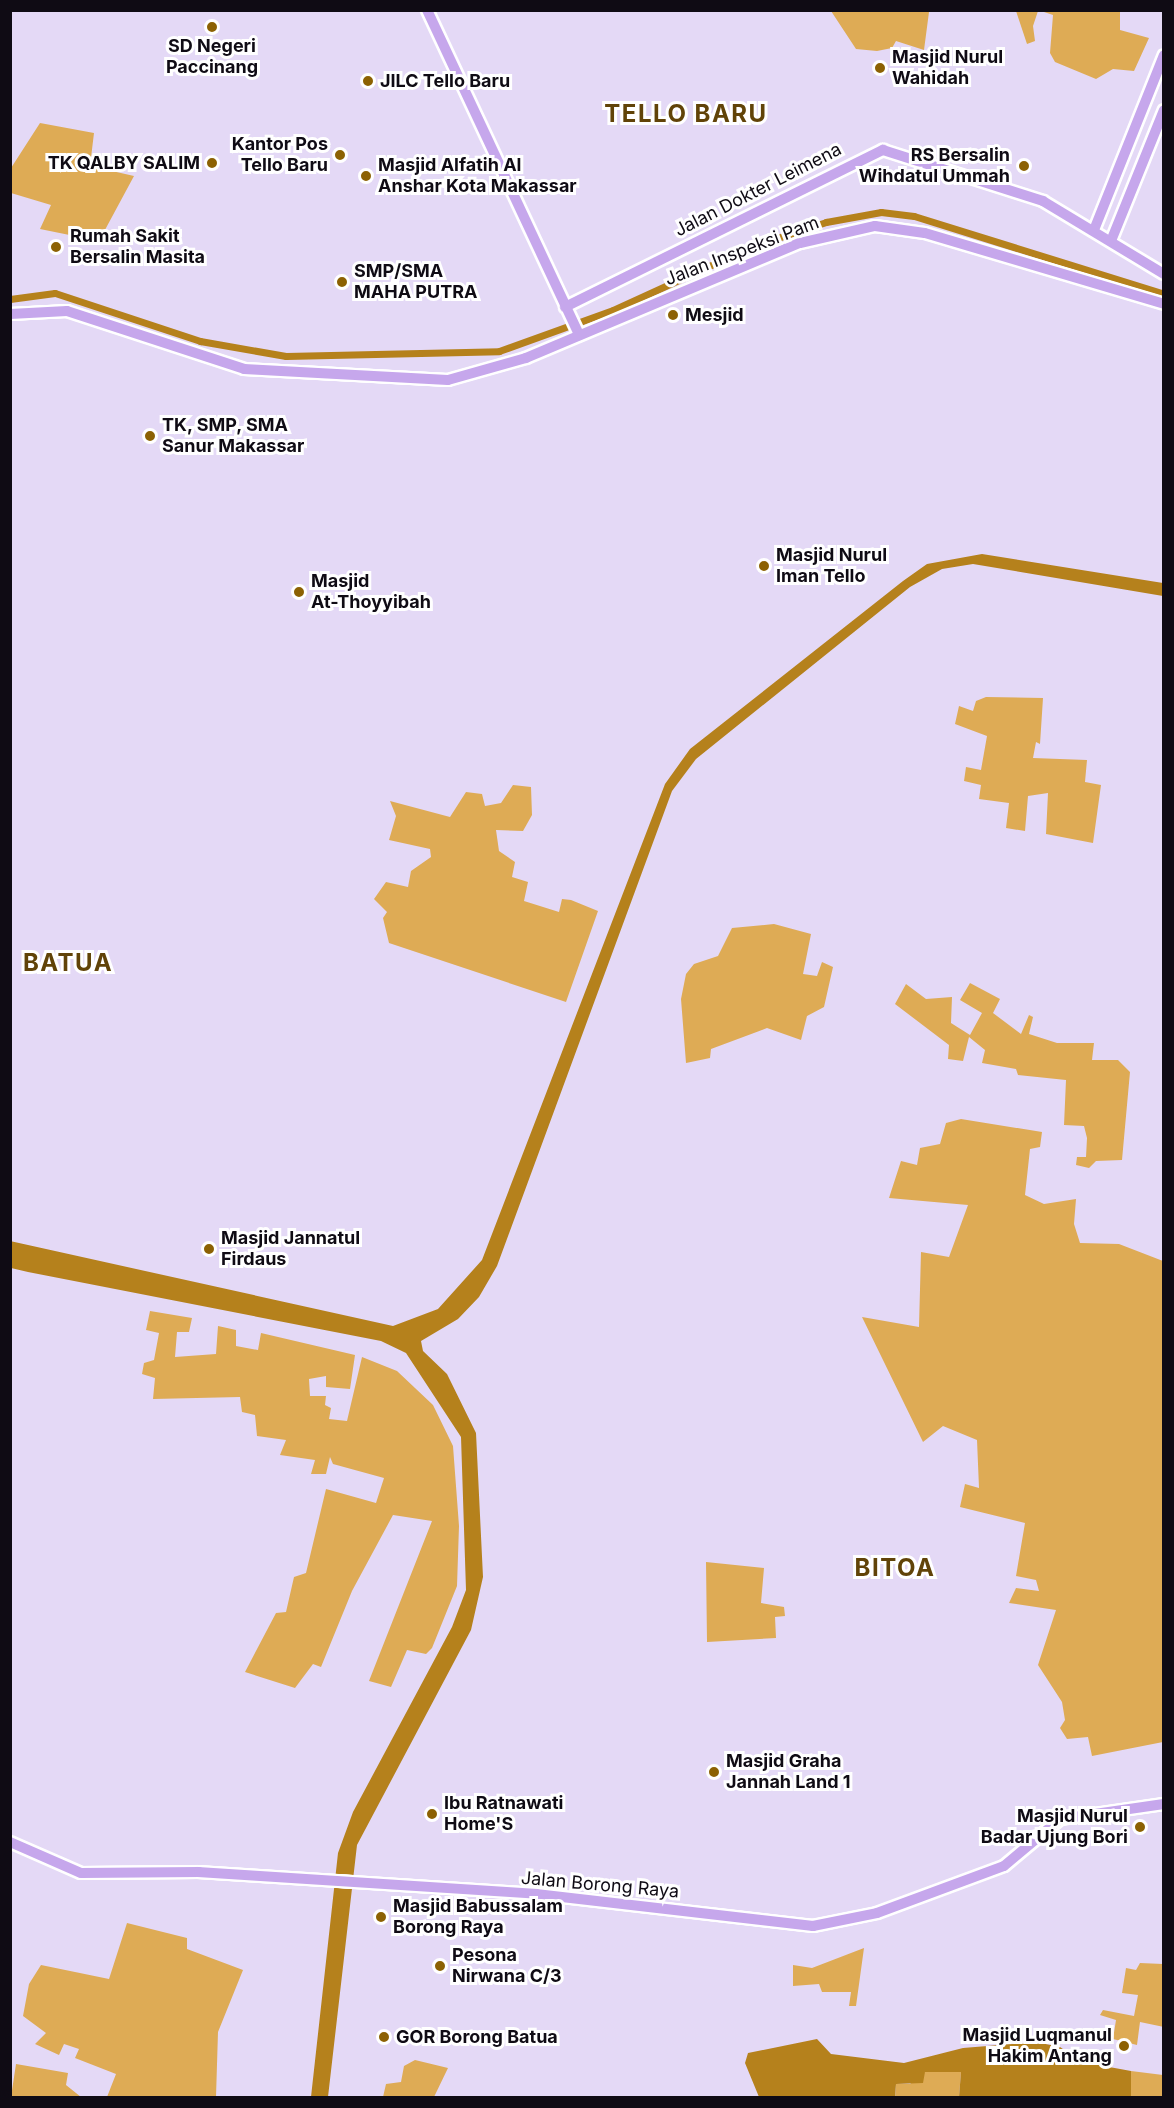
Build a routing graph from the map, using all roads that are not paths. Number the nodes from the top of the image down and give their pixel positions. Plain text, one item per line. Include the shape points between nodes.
1 (427, 10) edge
2 (1164, 55) edge
3 (1164, 110) edge
4 (1094, 230) junction
5 (1111, 241) junction
6 (1164, 274) edge
7 (557, 289) junction
8 (576, 302) junction
9 (1164, 304) edge
10 (565, 307) junction
11 (10, 314) edge
12 (578, 332) junction
13 (1164, 1804) edge
14 (10, 1842) edge

1 - 7 main road
2 - 4 main road
3 - 5 main road
4 - 5 main road, Jalan Dokter Leimena
4 - 8 main road, Jalan Dokter Leimena via 1043,201 973,176 901,152 871,151
5 - 6 main road, Jalan Dokter Leimena
7 - 8 main road
7 - 10 main road
8 - 10 main road, Jalan Dokter Leimena
9 - 12 main road, Jalan Inspeksi Pam via 925,233 875,226 800,243
10 - 12 main road
11 - 12 main road, Jalan Inspeksi Pam via 67,311 244,369 408,380 459,379
13 - 14 main road, Jalan Borong Raya via 1060,1819 1004,1866 877,1913 824,1925 598,1899 199,1872 81,1873

